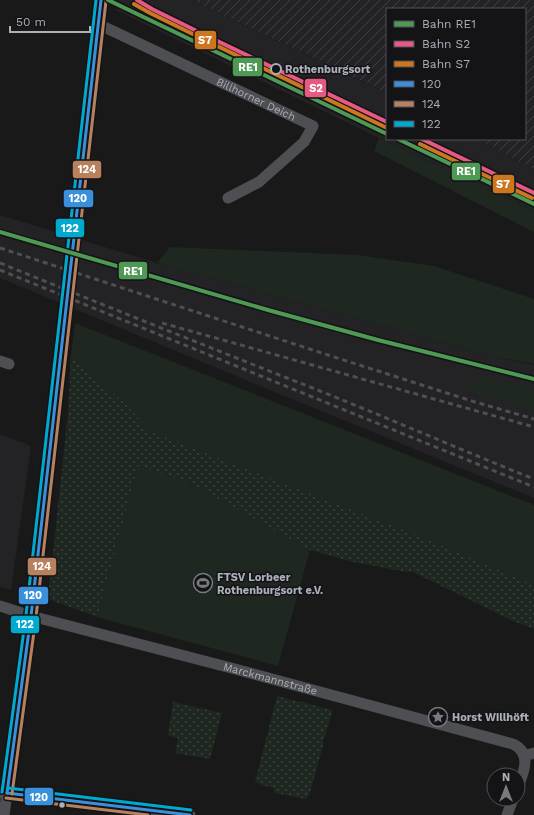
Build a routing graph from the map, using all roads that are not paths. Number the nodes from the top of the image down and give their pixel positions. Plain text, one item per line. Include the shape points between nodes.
1 (101, 0) edge
2 (98, 24) junction
3 (228, 198) dead end
4 (0, 606) edge
5 (31, 616) junction
6 (529, 755) edge
7 (524, 767) edge
8 (3, 793) edge
9 (4, 815) edge
10 (190, 815) edge

1 - 2 street
2 - 3 street, Billhorner Deich via 312,126 304,142 259,182
2 - 5 street, bridge
4 - 5 street, Marckmannstraße
5 - 6 street, Marckmannstraße via 514,744
5 - 8 street
6 - 7 street
8 - 9 street
8 - 10 street

